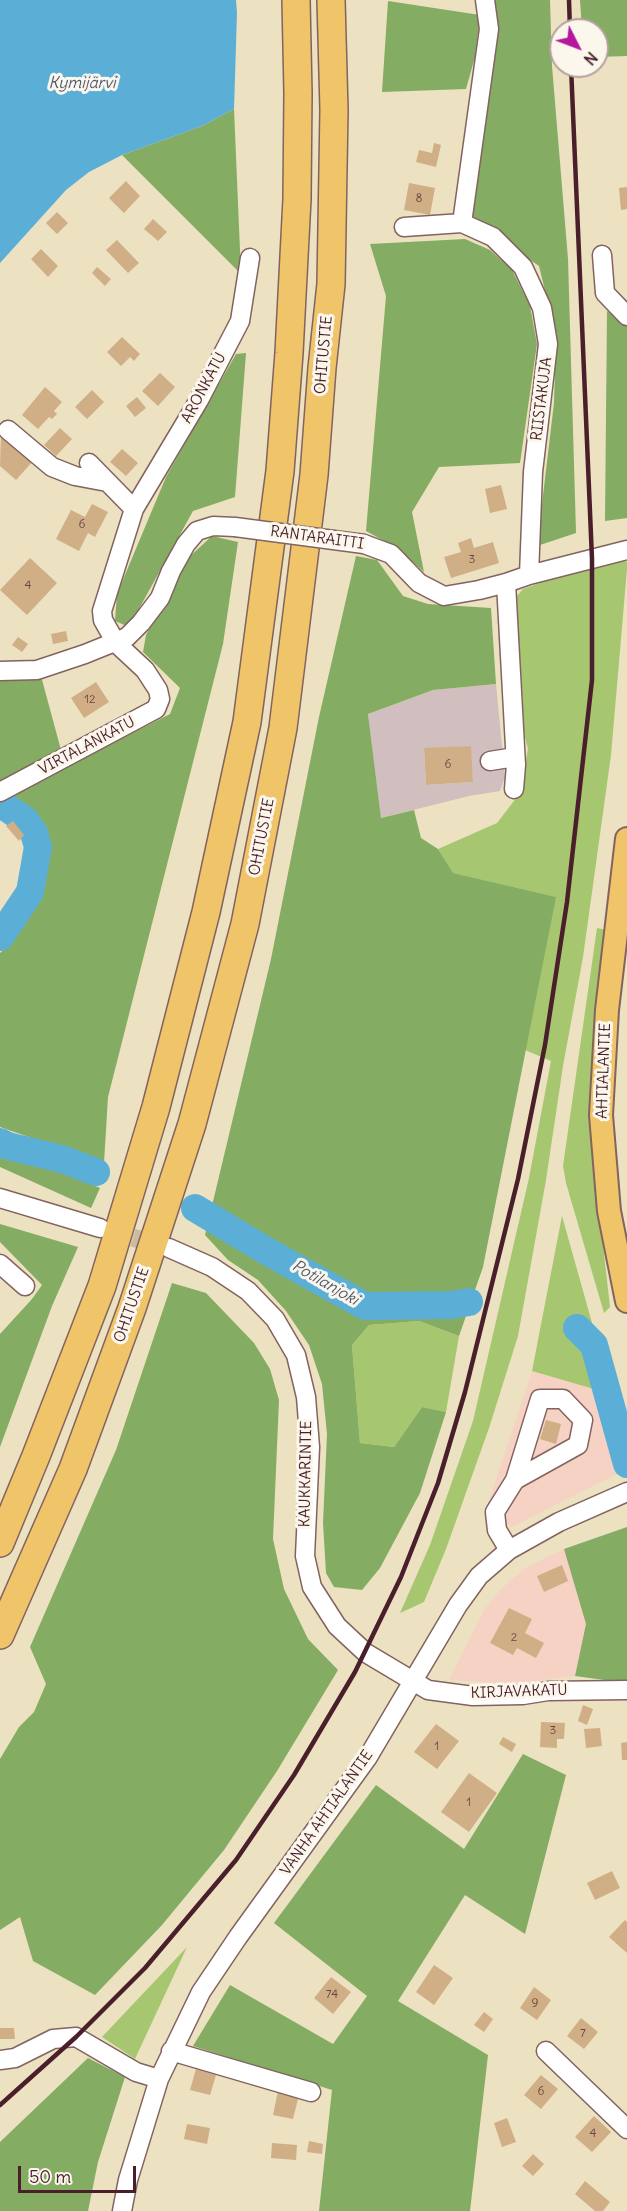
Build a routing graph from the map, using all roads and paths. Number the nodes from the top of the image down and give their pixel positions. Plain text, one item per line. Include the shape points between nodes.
1 (296, 0) edge
2 (331, 0) edge
3 (486, 0) edge
4 (462, 223) junction
5 (404, 226) dead end
6 (602, 255) dead end
7 (250, 258) dead end
8 (627, 315) edge
9 (8, 430) dead end
10 (89, 463) dead end
11 (107, 482) junction
12 (134, 509) junction
13 (627, 550) edge
14 (529, 575) junction
15 (506, 584) junction
16 (116, 643) junction
17 (0, 671) edge
18 (158, 690) joint
19 (515, 757) junction
20 (490, 760) dead end
21 (514, 789) dead end
22 (0, 792) edge
23 (627, 839) edge
24 (0, 1198) edge
25 (100, 1228) tunnel mouth
26 (169, 1248) tunnel mouth
27 (0, 1264) edge
28 (25, 1286) dead end
29 (627, 1301) edge
30 (515, 1480) junction
31 (627, 1492) edge
32 (0, 1543) edge
33 (508, 1550) junction
34 (0, 1635) edge
35 (414, 1681) junction
36 (627, 1690) edge
37 (171, 2051) junction
38 (546, 2051) dead end
39 (0, 2060) edge
40 (159, 2079) junction
41 (311, 2092) dead end
42 (627, 2128) edge
43 (122, 2211) edge

1 - 32 highway via 297,199 289,353 280,471 247,722 206,912 153,1119 102,1286
2 - 34 highway, OHITUSTIE via 331,284 314,475 283,728 245,924 192,1124 132,1308 73,1469
3 - 4 street via 489,29
4 - 5 street, RIISTAKUJA
4 - 14 street, RIISTAKUJA via 493,237 523,267 542,308 548,344 533,472
6 - 8 street via 605,293
7 - 12 street, ARONKATU via 240,321 199,400
9 - 11 street via 51,467
10 - 11 street
11 - 12 street
12 - 16 street, ARONKATU via 102,611
13 - 14 street, RANTARAITTI
14 - 15 street, RANTARAITTI
15 - 16 street, RANTARAITTI, bridge via 444,596 419,583 391,554 364,544 213,526 197,531 186,543 160,598 141,623
15 - 19 street
16 - 17 street via 37,670
16 - 18 street, ARONKATU via 145,670
18 - 22 street, VIRTALANKATU via 156,709
19 - 20 street
19 - 21 street
23 - 29 main road, AHTIALANTIE via 607,1010 601,1115 609,1211
24 - 25 street
26 - 35 street, KAUKKARINTIE via 212,1267 248,1291 275,1319 296,1355 306,1397 310,1447 305,1556 312,1587 337,1626 366,1653
27 - 28 street
30 - 30 street via 540,1399 563,1399 583,1420 578,1445
30 - 33 street via 495,1512 497,1530
31 - 33 street, VANHA AHTIALANTIE
33 - 35 street, VANHA AHTIALANTIE via 479,1576
35 - 36 street, KIRJAVAKATU via 428,1690 473,1696 548,1690
35 - 37 street, VANHA AHTIALANTIE via 368,1757 201,1992
37 - 40 street, VANHA AHTIALANTIE
37 - 41 street
38 - 42 street
39 - 40 street via 15,2058 53,2039 76,2037 136,2072
40 - 43 street, VANHA AHTIALANTIE

